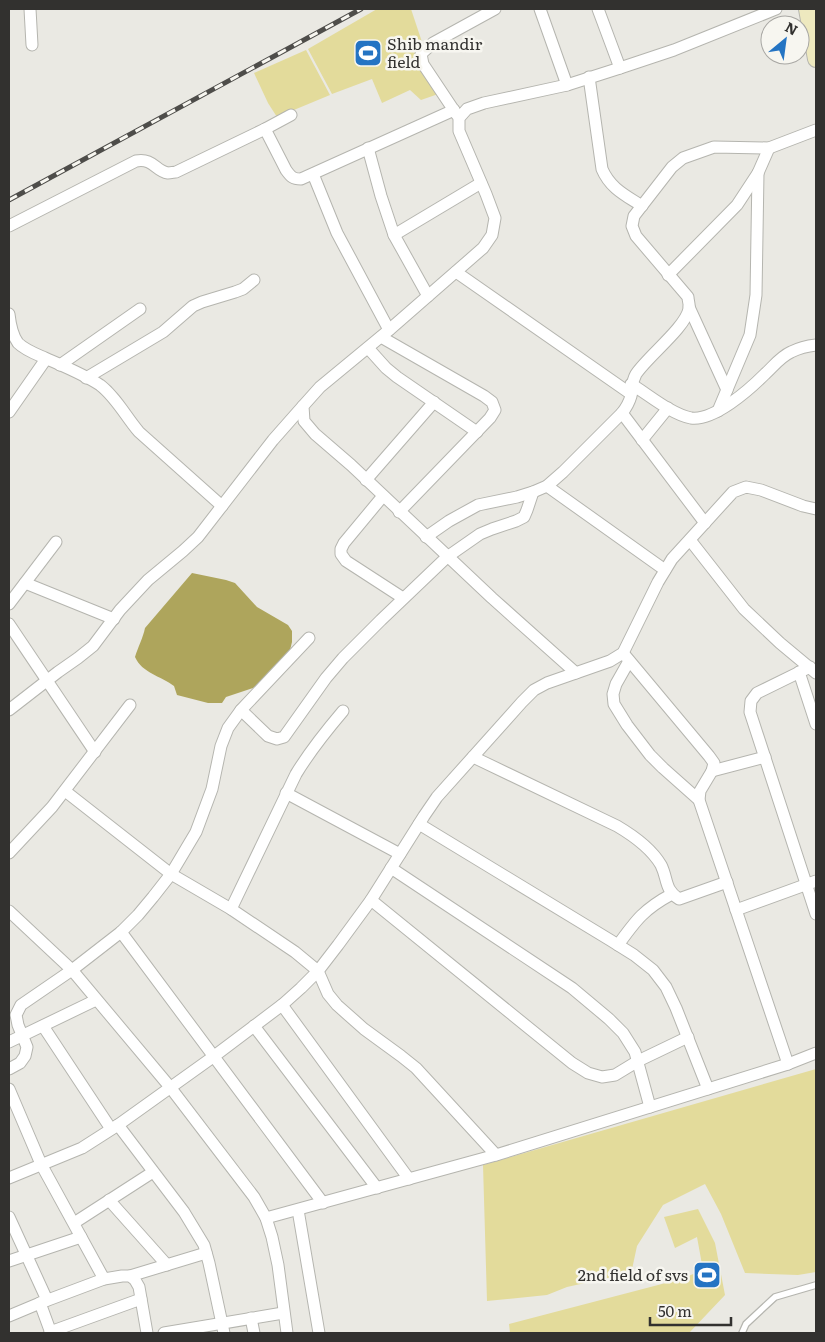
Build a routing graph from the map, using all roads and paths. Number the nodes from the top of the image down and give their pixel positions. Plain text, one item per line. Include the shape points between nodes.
1 (30, 9) edge
2 (495, 9) edge
3 (540, 9) edge
4 (598, 9) edge
5 (776, 9) edge
6 (806, 9) edge
7 (32, 45) dead end
8 (816, 59) edge
9 (620, 68) junction
10 (589, 77) junction
11 (567, 84) junction
12 (456, 114) junction
13 (291, 115) dead end
14 (265, 129) junction
15 (816, 130) edge
16 (368, 148) junction
17 (768, 148) junction
18 (758, 173) junction
19 (313, 174) junction
20 (481, 183) junction
21 (642, 206) junction
22 (9, 226) edge
23 (394, 235) junction
24 (456, 272) junction
25 (668, 274) junction
26 (254, 280) dead end
27 (428, 296) junction
28 (690, 307) junction
29 (140, 309) dead end
30 (9, 314) edge
31 (385, 334) junction
32 (816, 345) edge
33 (368, 348) junction
34 (46, 359) junction
35 (60, 365) junction
36 (86, 378) junction
37 (631, 389) junction
38 (727, 390) junction
39 (434, 402) junction
40 (303, 406) junction
41 (668, 408) junction
42 (718, 411) junction
43 (9, 412) edge
44 (622, 413) junction
45 (477, 432) junction
46 (642, 440) junction
47 (366, 480) junction
48 (546, 486) junction
49 (533, 492) junction
50 (383, 496) junction
51 (222, 506) junction
52 (816, 509) edge
53 (399, 512) junction
54 (705, 523) junction
55 (426, 537) junction
56 (690, 540) junction
57 (56, 542) dead end
58 (447, 557) junction
59 (665, 570) junction
60 (24, 583) junction
61 (404, 598) junction
62 (9, 604) edge
63 (114, 619) junction
64 (9, 624) edge
65 (309, 638) dead end
66 (626, 657) junction
67 (808, 671) edge
68 (576, 673) junction
69 (47, 681) junction
70 (130, 705) dead end
71 (9, 710) edge
72 (241, 710) junction
73 (343, 711) dead end
74 (816, 724) edge
75 (95, 752) junction
76 (474, 756) junction
77 (765, 757) junction
78 (712, 771) junction
79 (65, 790) junction
80 (286, 793) junction
81 (699, 800) junction
82 (419, 824) junction
83 (9, 853) edge
84 (400, 854) junction
85 (391, 868) junction
86 (171, 874) junction
87 (727, 882) junction
88 (811, 883) edge
89 (672, 894) junction
90 (371, 900) junction
91 (230, 909) junction
92 (736, 910) junction
93 (9, 911) edge
94 (816, 914) edge
95 (121, 932) junction
96 (618, 945) junction
97 (72, 970) junction
98 (318, 971) junction
99 (96, 1000) junction
100 (282, 1005) junction
101 (43, 1026) junction
102 (254, 1026) junction
103 (23, 1036) junction
104 (688, 1038) junction
105 (9, 1042) edge
106 (816, 1053) edge
107 (213, 1057) junction
108 (638, 1061) junction
109 (788, 1064) junction
110 (9, 1069) edge
111 (170, 1087) junction
112 (9, 1089) edge
113 (708, 1089) junction
114 (650, 1107) junction
115 (114, 1127) junction
116 (496, 1155) junction
117 (41, 1164) junction
118 (153, 1172) junction
119 (9, 1178) edge
120 (409, 1179) junction
121 (376, 1188) junction
122 (109, 1200) junction
123 (322, 1203) junction
124 (298, 1210) junction
125 (9, 1216) edge
126 (266, 1218) junction
127 (74, 1223) junction
128 (81, 1237) junction
129 (206, 1253) junction
130 (26, 1255) junction
131 (9, 1260) edge
132 (167, 1265) junction
133 (130, 1276) junction
134 (104, 1280) junction
135 (816, 1285) edge
136 (141, 1299) junction
137 (44, 1302) junction
138 (283, 1313) junction
139 (9, 1316) edge
140 (251, 1318) junction
141 (223, 1328) edge
142 (51, 1332) edge
143 (147, 1333) edge
144 (164, 1333) edge
145 (254, 1333) edge
146 (287, 1333) edge
147 (319, 1333) edge
148 (742, 1333) edge

1 - 7 street
2 - 12 street via 433,43 421,54 423,64
3 - 11 street
4 - 9 street
5 - 9 street
6 - 8 street
9 - 10 street
10 - 11 street
10 - 21 street via 606,180
11 - 12 street via 484,103
12 - 16 street
12 - 20 street via 459,131
13 - 14 street
14 - 19 street via 291,176 301,179
14 - 22 street via 176,172 167,173 144,160 136,161
15 - 17 street
16 - 19 street
16 - 23 street
17 - 18 street
17 - 21 street via 714,147 683,158 672,167
18 - 25 street via 738,206
18 - 38 street via 754,314 750,335
19 - 31 street
20 - 23 street
20 - 24 street via 494,218 492,235 483,248
21 - 25 street via 634,216 632,226 636,236
23 - 27 street
24 - 27 street
24 - 37 street
25 - 28 street via 688,297
26 - 36 street via 235,292 193,306 163,332
27 - 31 street
28 - 37 street via 679,326 636,374
28 - 38 street
29 - 35 street
30 - 34 street via 17,342
31 - 33 street
31 - 45 street via 492,402 494,410 490,418
32 - 42 street via 790,352
33 - 39 street via 386,368
33 - 40 street via 320,387
34 - 35 street
34 - 43 street
35 - 36 street
36 - 51 street via 109,392 139,432
37 - 41 street
37 - 44 street
38 - 42 street
39 - 45 street
39 - 47 street
40 - 47 street via 304,421 315,434
40 - 51 street
41 - 42 street via 691,418
41 - 46 street
44 - 46 street
44 - 48 street
45 - 53 street
46 - 54 street
47 - 50 street
48 - 49 street
48 - 59 street
49 - 55 street via 478,505
49 - 58 street via 524,517 480,534
50 - 53 street
50 - 61 street via 344,543 341,554
51 - 63 street via 198,537 148,580
52 - 54 street via 746,487 733,492
53 - 55 street
54 - 56 street
55 - 58 street
56 - 59 street
56 - 67 street via 744,609
57 - 60 street
58 - 61 street
58 - 68 street
59 - 66 street
60 - 62 street
60 - 63 street
61 - 72 street via 326,678 284,737 268,736
63 - 69 street via 92,646
64 - 69 street
65 - 72 street
66 - 68 street
66 - 78 street via 709,756 714,763
66 - 81 street via 613,694 614,704 650,755
67 - 74 street
67 - 77 street via 757,694 751,701 750,712
68 - 76 street via 534,690
69 - 71 street
69 - 75 street
70 - 75 street
72 - 86 street via 220,746 212,789 196,832
73 - 80 street via 308,755
75 - 79 street
76 - 82 street via 437,797
76 - 89 street via 636,838 662,867
77 - 78 street
77 - 88 street
78 - 81 street via 700,790
79 - 83 street
79 - 86 street
80 - 84 street
80 - 91 street
81 - 87 street
82 - 84 street
82 - 96 street
84 - 85 street
85 - 90 street
85 - 108 street via 572,988 623,1033
86 - 91 street
86 - 95 street
87 - 89 street via 679,898
87 - 92 street
88 - 92 street
88 - 94 street
89 - 96 street via 656,902 637,919
90 - 98 street
90 - 108 street via 588,1073 602,1077 615,1075
91 - 98 street
92 - 109 street
93 - 97 street
95 - 97 street
95 - 107 street
96 - 104 street via 653,970 666,987
97 - 99 street
97 - 103 street via 21,1005 16,1015
98 - 100 street
98 - 116 street via 337,1005 416,1068
99 - 101 street
99 - 111 street
100 - 102 street
100 - 120 street
101 - 103 street
101 - 115 street
102 - 107 street
102 - 121 street
103 - 105 street
103 - 110 street via 28,1047 25,1056
104 - 108 street
104 - 113 street
106 - 109 street
107 - 111 street
107 - 123 street
108 - 114 street
109 - 113 street
111 - 115 street
111 - 126 street via 254,1197
112 - 117 street
113 - 114 street
114 - 116 street
115 - 117 street via 82,1148
115 - 118 street
116 - 120 street
117 - 119 street
117 - 127 street
118 - 122 street
118 - 129 street via 184,1212
120 - 121 street
121 - 123 street
122 - 127 street
122 - 132 street
123 - 124 street
124 - 126 street
124 - 147 street
125 - 130 street
126 - 138 street via 278,1265
127 - 128 street
128 - 130 street
128 - 134 street
129 - 132 street
129 - 141 street
130 - 131 street
130 - 137 street
132 - 133 street
133 - 134 street
133 - 136 street via 139,1287
134 - 137 street
135 - 148 lane via 775,1297 746,1324
136 - 142 street
136 - 143 street
137 - 139 street
137 - 142 street
138 - 140 street
138 - 146 street
140 - 141 street
140 - 145 street
141 - 144 street

